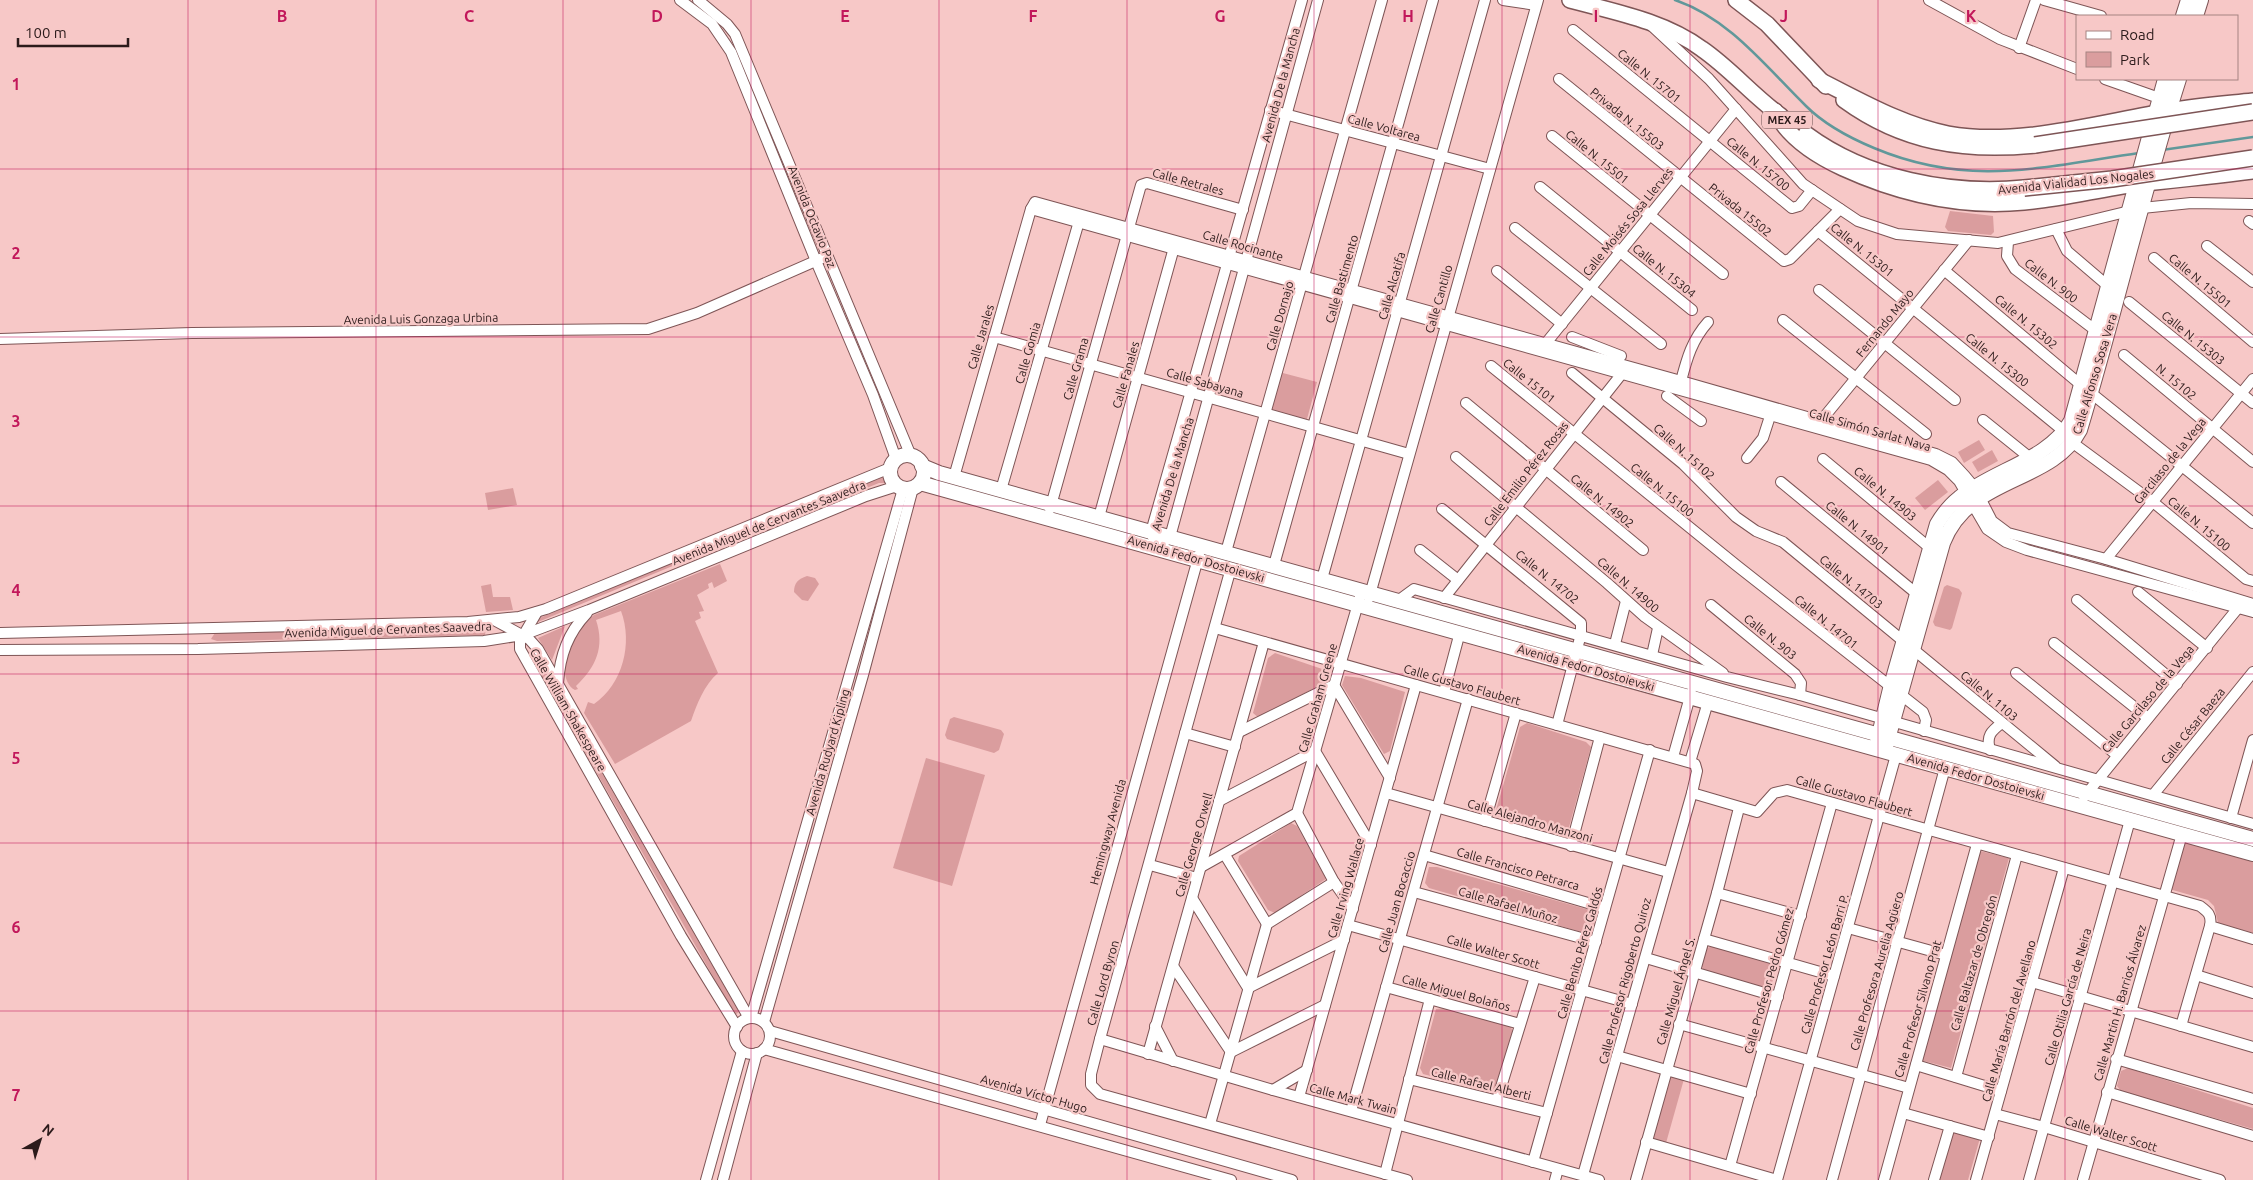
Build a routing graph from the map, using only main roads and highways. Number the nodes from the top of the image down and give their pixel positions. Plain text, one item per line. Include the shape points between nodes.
1 (1570, 0) edge
2 (1736, 0) edge
3 (2188, 0) edge
4 (2201, 0) edge
5 (2183, 15) edge
6 (2196, 15) edge
7 (1819, 80) junction
8 (2165, 80) edge
9 (2178, 80) edge
10 (2253, 100) edge
11 (1775, 111) junction
12 (2253, 112) edge
13 (2161, 113) junction
14 (2253, 158) edge
15 (2253, 171) edge
16 (2142, 181) junction
17 (2136, 209) junction
18 (2087, 388) junction
19 (2069, 437) junction
20 (922, 466) junction
21 (908, 486) junction
22 (1973, 495) junction
23 (1050, 511) junction
24 (1199, 552) junction
25 (1909, 645) junction
26 (1884, 736) junction
27 (1886, 752) junction
28 (2253, 839) edge
29 (2253, 854) edge

1 - 11 highway, Avenida Vialidad Los Nogales / MEX 45 via 1674,32 1725,66
2 - 7 highway via 1767,24
3 - 5 main road
4 - 6 main road
7 - 12 highway, bridge via 1862,113 1900,132 1962,147 1997,149 2034,145
7 - 13 highway via 1903,121 1949,134 2034,134
8 - 13 main road, Calle Alfonso Sosa Vera via 2159,98
9 - 13 main road, Calle Alfonso Sosa Vera
10 - 13 highway
11 - 14 highway, Avenida Vialidad Los Nogales / MEX 45, bridge via 1847,158 1885,173 1951,187 1991,191 2112,179
11 - 16 highway via 1781,125 1829,161 1894,188 1935,199 1992,204 2024,202
13 - 16 main road, Calle Alfonso Sosa Vera, bridge
15 - 16 highway
16 - 17 main road, Calle Alfonso Sosa Vera
17 - 18 main road, Calle Alfonso Sosa Vera
17 - 18 main road, Calle Alfonso Sosa Vera via 2095,330
18 - 19 main road, Calle Alfonso Sosa Vera via 2080,430
19 - 22 main road, Calle Alfonso Sosa Vera via 2030,457
19 - 22 main road, Calle Alfonso Sosa Vera via 2053,459
20 - 21 main road via 923,475
20 - 21 main road via 911,456 893,463 891,478
20 - 23 main road, Avenida Fedor Dostoievski via 1001,490
21 - 23 main road, Avenida Fedor Dostoievski
22 - 25 main road, Calle Alfonso Sosa Vera via 1946,533
22 - 25 main road, Calle Alfonso Sosa Vera via 1945,511 1937,524 1917,594
23 - 24 main road, Avenida Fedor Dostoievski via 1157,548
23 - 24 main road, Avenida Fedor Dostoievski via 1099,517 1170,537
24 - 26 main road, Avenida Fedor Dostoievski via 1226,552
24 - 27 main road, Avenida Fedor Dostoievski via 1231,568
25 - 26 main road, Calle Alfonso Sosa Vera
26 - 27 main road, Calle Alfonso Sosa Vera
26 - 28 main road, Avenida Fedor Dostoievski
27 - 29 main road, Avenida Fedor Dostoievski

